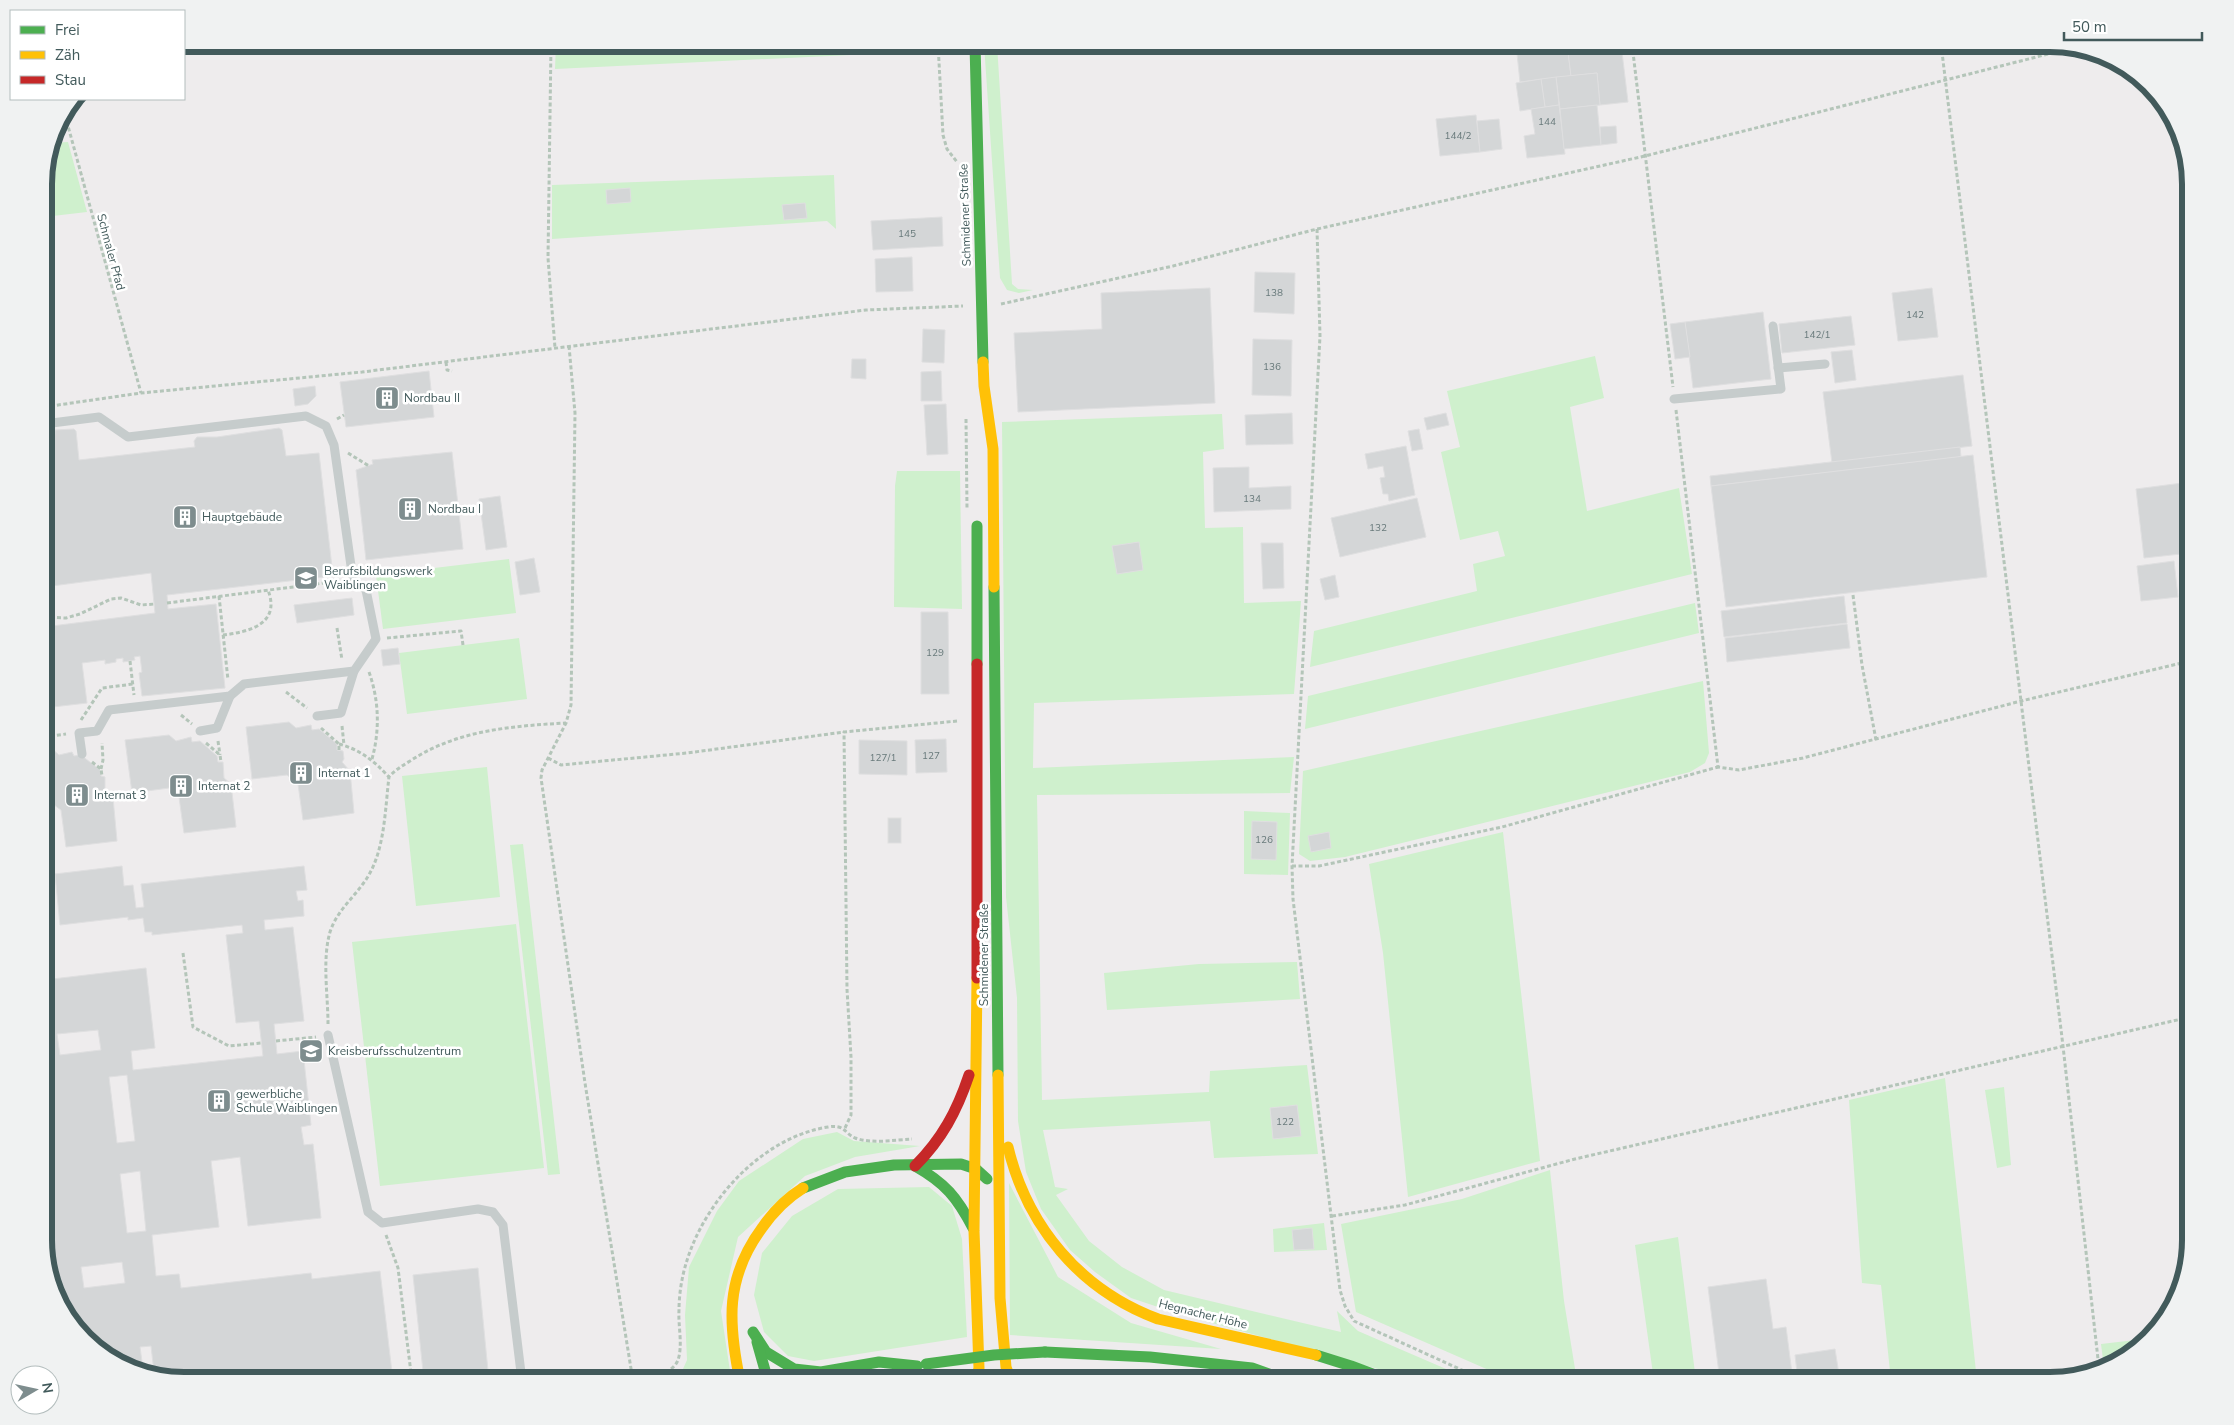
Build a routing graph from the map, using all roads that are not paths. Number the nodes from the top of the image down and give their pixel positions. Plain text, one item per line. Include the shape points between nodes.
1 (965, 53) edge
2 (975, 53) edge
3 (976, 84) junction
4 (1773, 326) dead end
5 (1825, 364) dead end
6 (1778, 368) junction
7 (984, 386) junction
8 (1674, 399) road end
9 (53, 423) edge
10 (979, 430) dead end
11 (977, 515) dead end
12 (354, 671) junction
13 (230, 696) junction
14 (317, 716) road end
15 (996, 719) junction
16 (978, 720) junction
17 (200, 734) road end
18 (82, 754) dead end
19 (328, 1035) road end
20 (976, 1054) junction
21 (999, 1110) junction
22 (914, 1166) junction
23 (976, 1169) junction
24 (1000, 1190) junction
25 (974, 1231) junction
26 (752, 1243) junction
27 (746, 1299) dead end
28 (748, 1317) dead end
29 (753, 1332) junction
30 (1201, 1363) junction
31 (922, 1365) junction
32 (979, 1368) junction
33 (521, 1372) edge
34 (739, 1372) edge
35 (765, 1372) edge
36 (893, 1372) edge
37 (978, 1372) edge
38 (981, 1372) edge
39 (1008, 1372) edge
40 (1224, 1372) edge
41 (1263, 1372) edge
42 (1364, 1372) edge

1 - 3 main road
2 - 3 main road, Schmidener Straße
3 - 7 main road, Schmidener Straße
4 - 6 lane
5 - 6 lane
6 - 8 lane via 1781,389
7 - 10 main road, Schmidener Straße
7 - 15 main road, Schmidener Straße via 993,449
9 - 12 lane via 99,417 128,437 306,416 326,426 334,444 353,580 366,590 376,639
11 - 16 main road, Schmidener Straße
12 - 13 lane via 244,684
12 - 14 lane via 341,713
13 - 17 lane via 217,728
13 - 18 lane via 109,710 97,731 80,733
15 - 16 main road
15 - 21 main road, Schmidener Straße
16 - 20 main road, Schmidener Straße
19 - 33 lane via 368,1212 382,1223 478,1209 493,1212 503,1225
20 - 22 main road, Schmidener Straße via 950,1128
20 - 23 main road, Schmidener Straße
21 - 24 main road, Schmidener Straße
21 - 42 main road, Hegnacher Höhe via 1018,1182 1033,1214 1072,1267 1101,1290 1137,1311 1174,1323 1301,1351
22 - 23 main road via 961,1164
22 - 25 main road via 954,1192
22 - 26 main road via 865,1168 829,1176 798,1190 770,1216
23 - 24 main road
23 - 25 main road, Schmidener Straße
24 - 39 main road, Schmidener Straße via 1001,1327
25 - 32 main road, Schmidener Straße
26 - 27 main road via 746,1274
26 - 34 main road via 733,1288
28 - 29 main road
29 - 31 main road via 766,1352 794,1369 820,1372 880,1362
29 - 35 main road
30 - 31 main road, bridge via 1045,1352
30 - 40 main road
30 - 41 main road
31 - 36 main road
32 - 37 main road, Schmidener Straße
32 - 38 main road, Schmidener Straße

